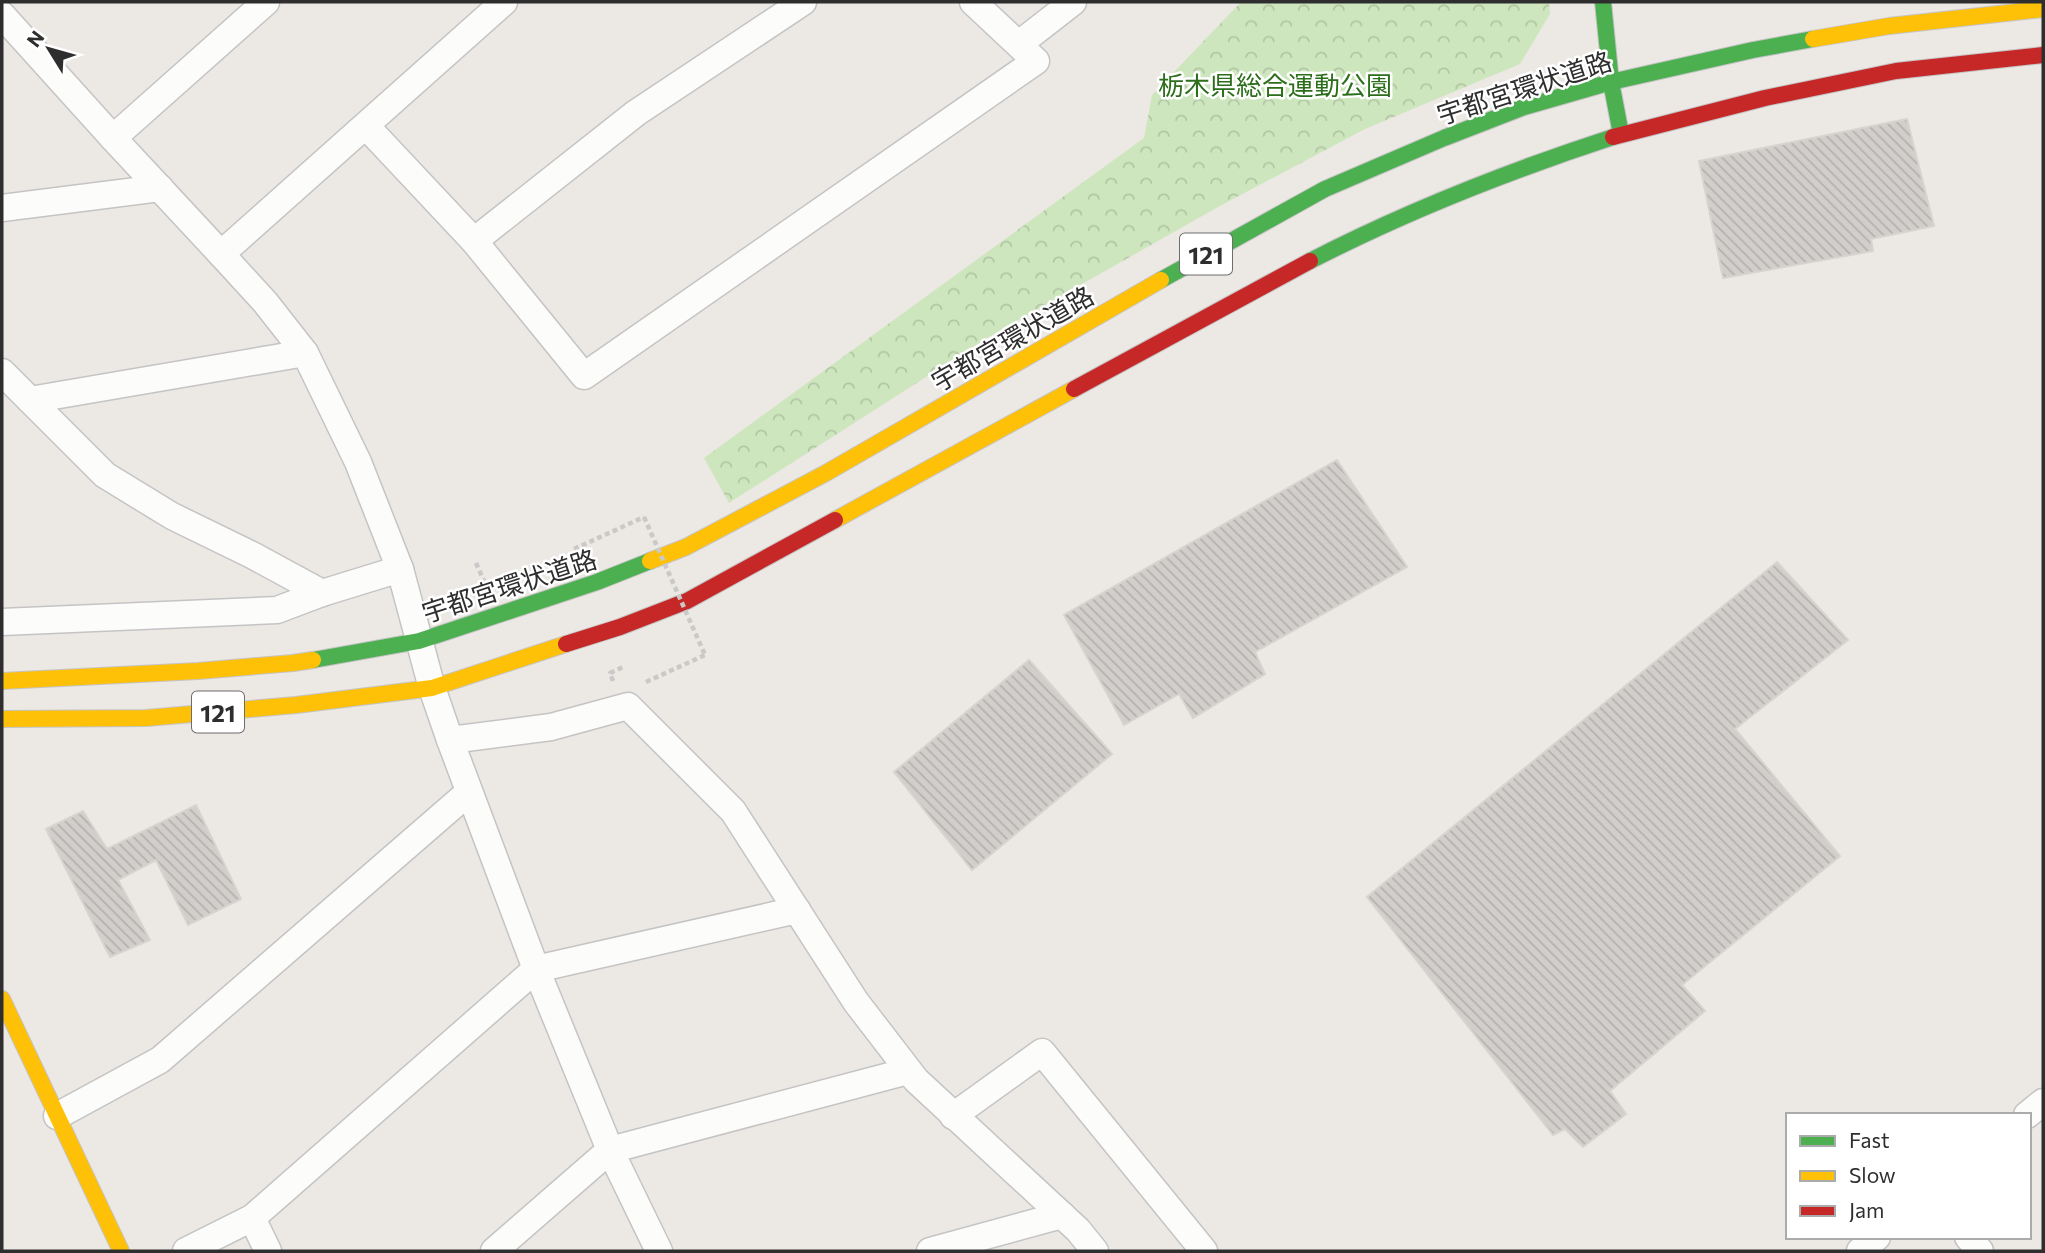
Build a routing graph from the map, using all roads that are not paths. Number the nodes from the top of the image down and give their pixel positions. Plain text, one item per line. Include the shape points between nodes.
1 (14, 2) edge
2 (266, 2) edge
3 (504, 2) edge
4 (803, 2) edge
5 (973, 2) edge
6 (1073, 2) edge
7 (1603, 2) edge
8 (2043, 9) edge
9 (2, 14) edge
10 (1019, 44) junction
11 (2043, 55) edge
12 (1611, 82) junction
13 (366, 126) junction
14 (1621, 134) junction
15 (113, 138) junction
16 (160, 188) junction
17 (2, 208) edge
18 (474, 241) junction
19 (221, 254) junction
20 (304, 353) junction
21 (2, 372) edge
22 (30, 400) junction
23 (400, 569) junction
24 (322, 593) junction
25 (2, 622) edge
26 (419, 641) junction
27 (2, 681) edge
28 (432, 688) junction
29 (2, 719) edge
30 (450, 740) junction
31 (469, 792) junction
32 (797, 910) junction
33 (536, 969) junction
34 (2, 999) edge
35 (908, 1071) junction
36 (57, 1116) junction
37 (953, 1116) junction
38 (610, 1150) junction
39 (1062, 1215) junction
40 (252, 1218) junction
41 (1875, 1239) edge
42 (121, 1251) edge
43 (186, 1251) edge
44 (268, 1251) edge
45 (494, 1251) edge
46 (659, 1251) edge
47 (930, 1251) edge
48 (1095, 1251) edge
49 (1204, 1251) edge
50 (1860, 1251) edge

1 - 9 street
2 - 15 street
3 - 13 street
4 - 18 street via 636,113
5 - 10 street
6 - 10 street
7 - 12 main road
8 - 12 main road, 宇都宮環状道路 / 121 via 1889,26
9 - 15 street
10 - 18 street via 1036,61 584,376
11 - 14 main road, 121 via 1896,72
12 - 14 main road
12 - 26 main road, 宇都宮環状道路 / 121 via 1512,112 1325,189 826,473 686,547
13 - 18 street
13 - 19 street
14 - 28 main road, 121 via 1536,162 1357,237 687,601
15 - 16 street
16 - 17 street
16 - 19 street
19 - 20 street
20 - 22 street
20 - 23 street via 358,462
21 - 22 street
22 - 24 street via 105,475 172,516
23 - 24 street
23 - 26 street
24 - 25 street via 277,610
26 - 27 main road, 宇都宮環状道路 / 121 via 293,663
26 - 28 street
28 - 29 main road, 121 via 146,718
28 - 30 street
30 - 31 street
30 - 32 street via 551,727 628,706 733,810
31 - 33 street
31 - 36 street via 160,1060
32 - 33 street
32 - 35 street via 856,1002
33 - 38 street
33 - 40 street
34 - 36 main road
35 - 37 street
35 - 38 street
36 - 42 main road
37 - 39 street
37 - 49 street via 1042,1052
38 - 45 street
38 - 46 street
39 - 47 street
39 - 48 street
40 - 43 street
40 - 44 street
41 - 50 street

